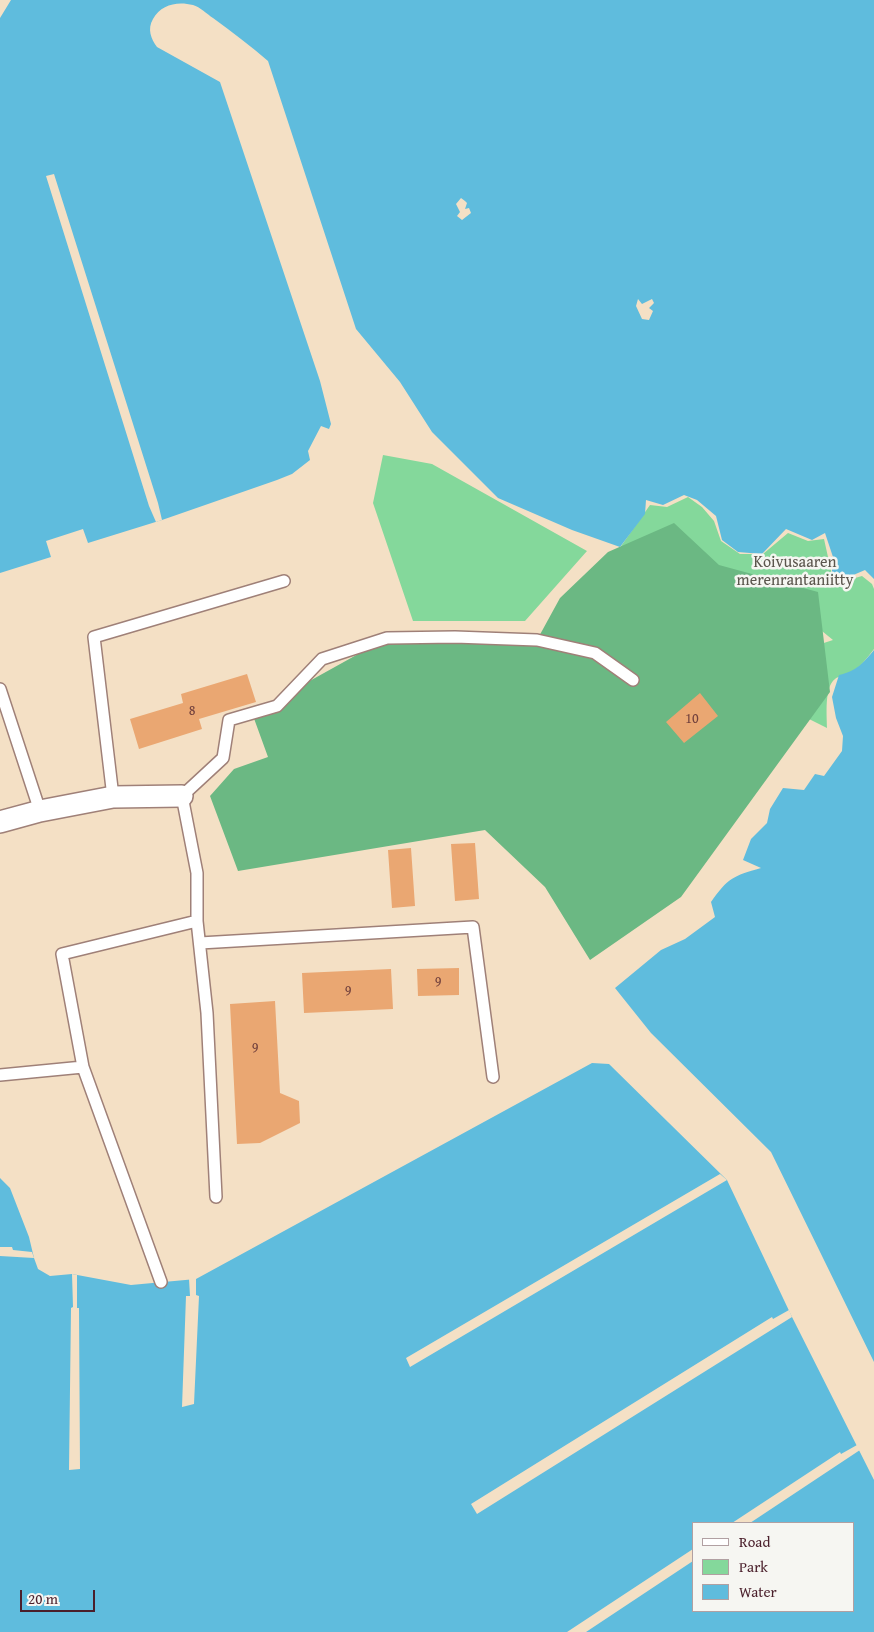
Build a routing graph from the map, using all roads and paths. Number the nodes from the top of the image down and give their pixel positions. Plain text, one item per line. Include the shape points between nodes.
1 (284, 581) dead end
2 (633, 680) dead end
3 (0, 688) edge
4 (182, 796) junction
5 (113, 797) junction
6 (40, 811) junction
7 (0, 822) edge
8 (197, 921) junction
9 (200, 943) junction
10 (84, 1067) junction
11 (0, 1075) edge
12 (493, 1077) dead end
13 (216, 1197) dead end
14 (161, 1282) dead end

1 - 5 lane via 94,637
2 - 4 lane via 595,653 537,640 387,638 322,659 277,706 230,720 223,758
3 - 6 lane
4 - 5 street
4 - 8 lane via 197,873
5 - 6 street
6 - 7 street
8 - 9 lane
8 - 10 lane via 62,954
9 - 12 lane via 473,927
9 - 13 lane via 208,1013
10 - 11 lane
10 - 14 lane

